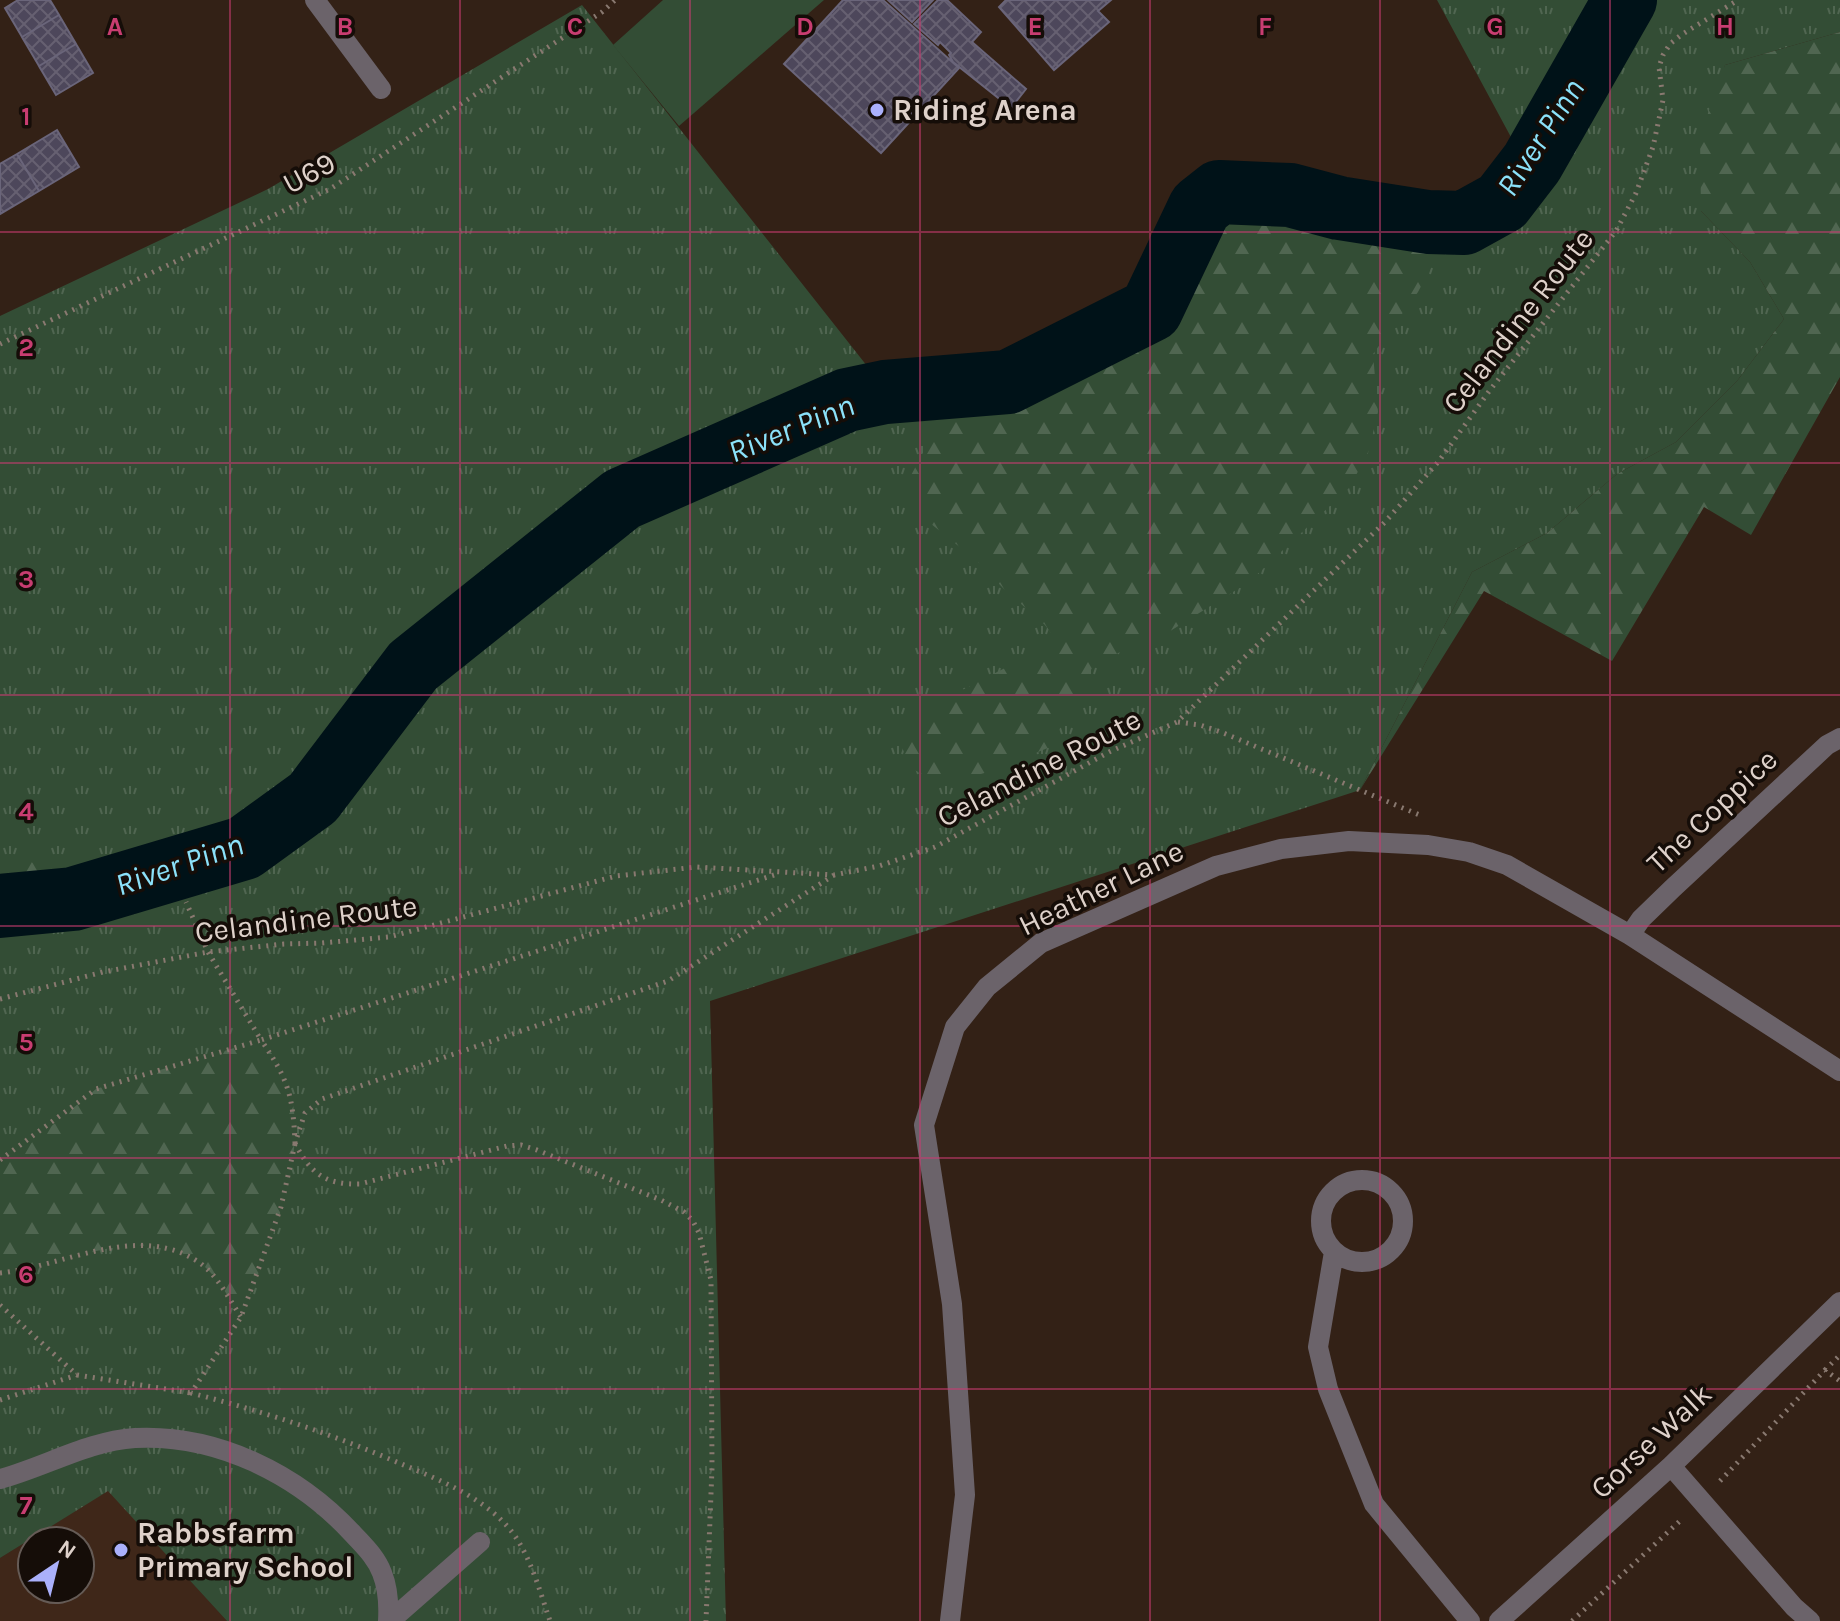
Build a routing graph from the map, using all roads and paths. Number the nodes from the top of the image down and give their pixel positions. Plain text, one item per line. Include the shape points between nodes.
1 (315, 0) edge
2 (615, 0) edge
3 (1738, 0) edge
4 (381, 89) dead end
5 (0, 344) edge
6 (1177, 722) junction
7 (1840, 738) edge
8 (1360, 790) dead end
9 (779, 873) junction
10 (834, 875) junction
11 (186, 902) dead end
12 (1630, 935) junction
13 (208, 952) junction
14 (0, 999) edge
15 (261, 1040) junction
16 (1840, 1071) edge
17 (295, 1143) junction
18 (0, 1160) edge
19 (1334, 1252) junction
20 (0, 1273) edge
21 (1840, 1302) edge
22 (0, 1305) edge
23 (241, 1317) junction
24 (1840, 1355) edge
25 (1825, 1370) dead end
26 (77, 1375) junction
27 (191, 1393) junction
28 (0, 1400) edge
29 (1671, 1466) junction
30 (0, 1479) edge
31 (480, 1542) dead end
32 (389, 1621) edge
33 (550, 1621) edge
34 (706, 1621) edge
35 (950, 1621) edge
36 (1470, 1621) edge
37 (1499, 1621) edge
38 (1810, 1621) edge

1 - 4 street
2 - 5 path, U69 via 330,189
3 - 6 path, Celandine Route via 1670,44 1659,67 1663,100 1653,147 1616,231 1439,461 1385,522
6 - 8 path via 1221,732
6 - 10 path, Celandine Route via 1109,752 935,847
7 - 12 street, The Coppice via 1673,888
9 - 10 path, Celandine Route
9 - 13 path, Celandine Route via 696,867 616,876 389,937
9 - 15 path
10 - 17 path via 668,981 322,1099 305,1113
11 - 13 path
12 - 16 street, Heather Lane
12 - 35 street, Heather Lane via 1507,865 1469,852 1349,841 1281,849 1216,866 1041,943 987,987 955,1027 924,1125 952,1304 965,1495
13 - 14 path, Celandine Route
13 - 15 path
15 - 17 path via 282,1070 293,1102
15 - 18 path via 96,1089
17 - 23 path via 281,1207
17 - 34 path via 316,1174 348,1185 521,1145 661,1200 693,1221 711,1280
19 - 19 street via 1320,1227 1326,1199 1349,1181 1377,1182 1389,1190 1403,1215 1397,1243 1375,1260 1361,1262
19 - 36 street via 1318,1347 1328,1389 1374,1504
20 - 23 path via 98,1249 158,1247 200,1263
21 - 29 street, Gorse Walk
22 - 26 path
23 - 27 path
24 - 25 path
26 - 27 path
26 - 28 path
27 - 33 path via 327,1432 462,1492 513,1533
29 - 37 street, Gorse Walk
29 - 38 street
30 - 32 street via 67,1454 132,1438 166,1438 219,1449 303,1488 341,1521 381,1570
31 - 32 street

